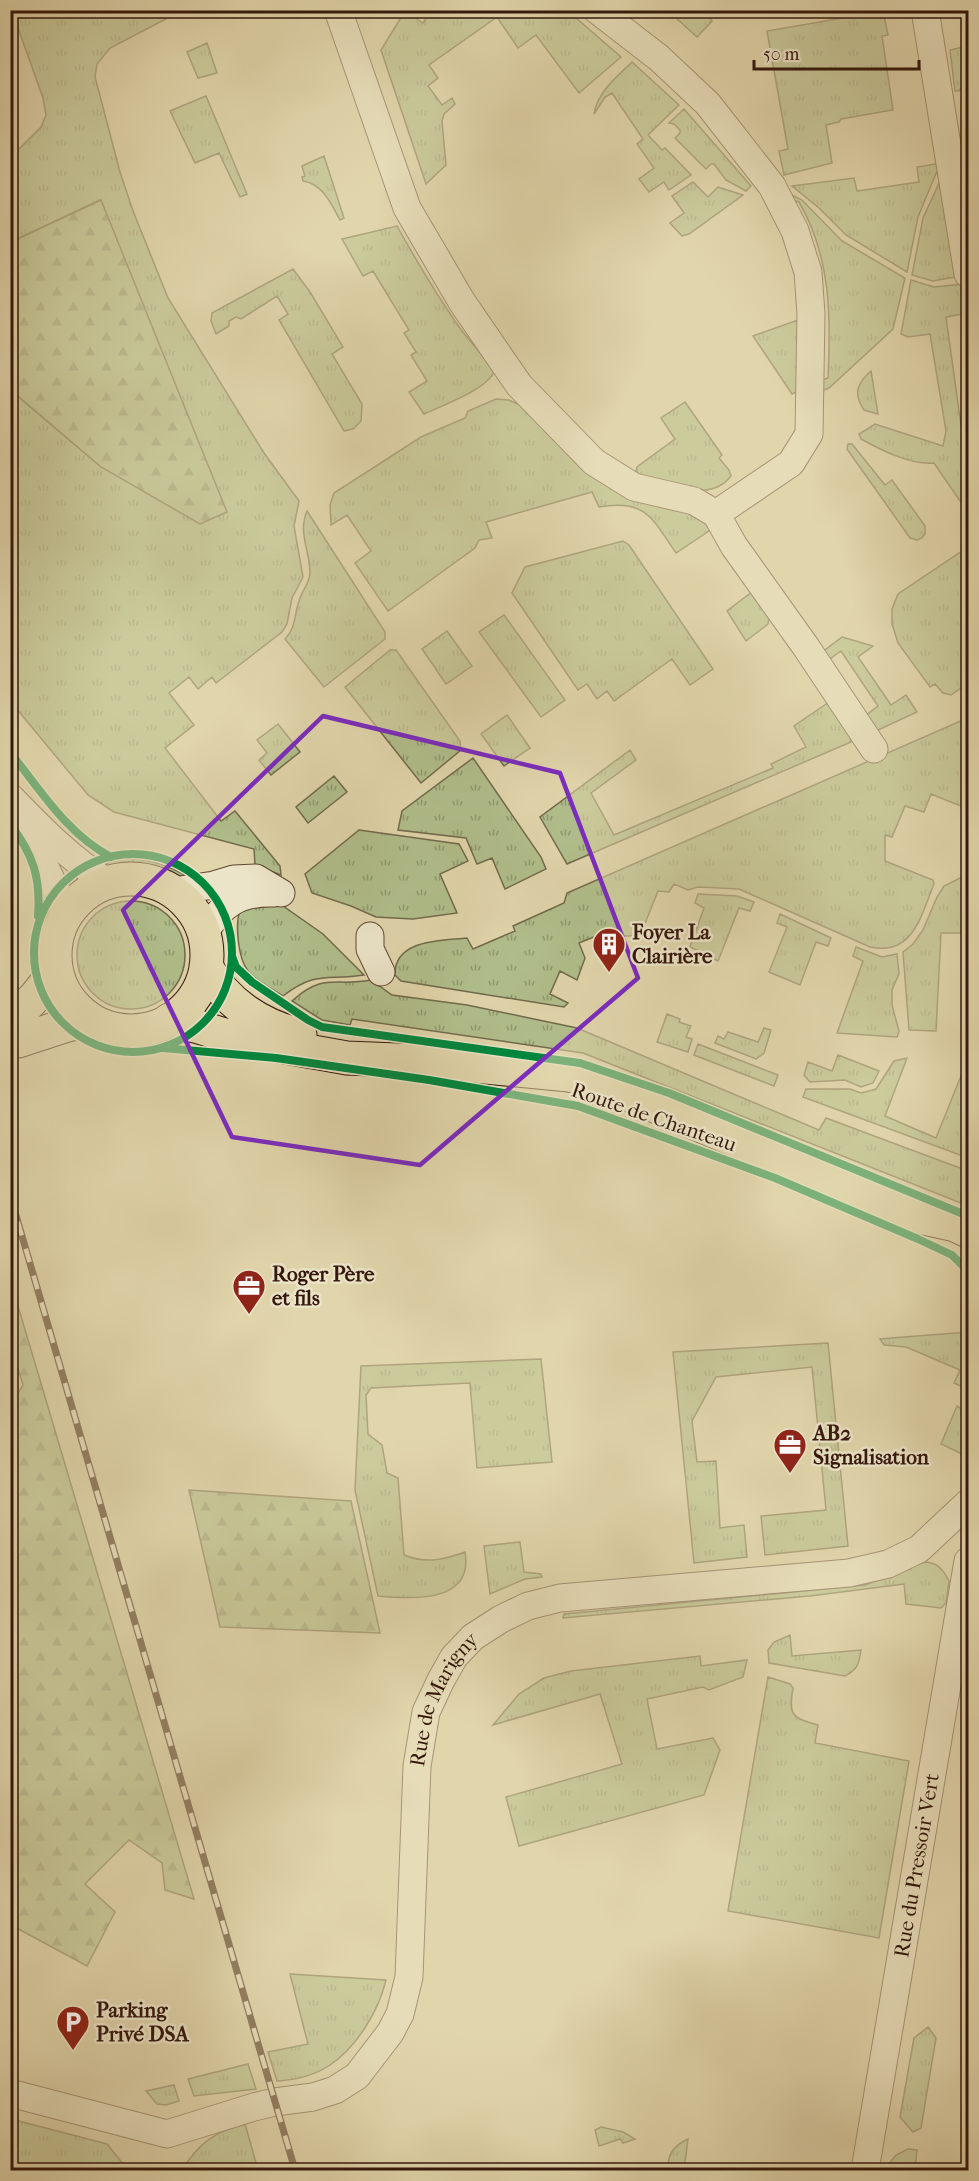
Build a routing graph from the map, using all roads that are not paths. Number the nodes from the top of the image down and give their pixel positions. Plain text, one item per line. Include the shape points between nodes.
1 (338, 10) edge
2 (597, 10) edge
3 (925, 10) edge
4 (969, 274) edge
5 (716, 514) junction
6 (874, 749) dead end
7 (10, 797) edge
8 (10, 801) edge
9 (107, 882) junction
10 (173, 891) junction
11 (67, 913) junction
12 (370, 936) dead end
13 (205, 950) junction
14 (56, 969) junction
15 (381, 972) dead end
16 (10, 1018) edge
17 (91, 1020) junction
18 (169, 1020) junction
19 (10, 1041) edge
20 (422, 1061) junction
21 (910, 1215) junction
22 (969, 1231) edge
23 (969, 1255) edge
24 (969, 1503) edge
25 (969, 1561) edge
26 (10, 2093) edge
27 (865, 2170) edge

1 - 5 street via 407,208 462,302 519,385 594,462 634,487 694,501
2 - 5 street via 659,58 708,104 779,200 795,231 808,272 809,434 790,463
3 - 4 street
5 - 6 street
7 - 9 street via 51,840
8 - 11 street via 32,837
9 - 10 main road via 130,878 153,881
9 - 11 main road via 85,894
10 - 13 main road via 190,907 202,928
10 - 13 street via 256,878 281,893 259,892 227,905 212,920
11 - 14 main road via 55,950
12 - 15 street via 370,949
13 - 18 main road via 205,975 195,997
13 - 20 main road, Route de Chanteau via 223,993 246,1011 292,1034
14 - 16 main road via 40,992
14 - 17 main road via 68,998
17 - 18 main road via 113,1029 136,1031
17 - 19 main road
18 - 20 main road, Route de Chanteau via 234,1038 347,1058
20 - 21 main road, Route de Chanteau via 569,1075 613,1088
21 - 22 main road, Route de Chanteau
21 - 23 main road, Route de Chanteau
24 - 26 street, Rue de Marigny via 919,1550 888,1564 849,1573 560,1598 528,1605 473,1637 454,1657 426,1712 417,1766 409,1977 400,2014 357,2076 335,2090 243,2110 167,2134
25 - 27 street, Rue du Pressoir Vert

